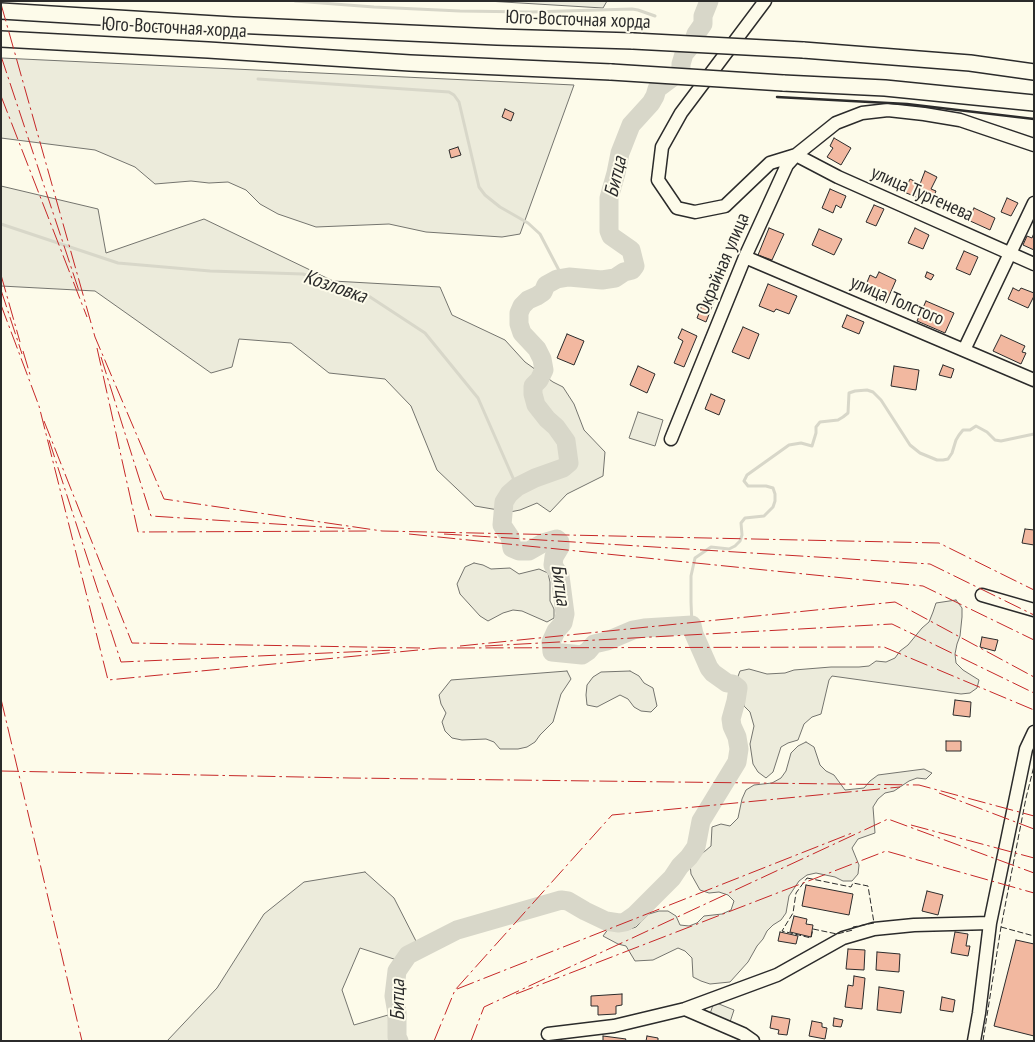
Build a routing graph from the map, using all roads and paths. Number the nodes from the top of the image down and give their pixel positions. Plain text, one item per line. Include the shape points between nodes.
1 (765, 1) edge
2 (1, 11) edge
3 (1, 39) edge
4 (1034, 72) edge
5 (1034, 103) edge
6 (1034, 144) edge
7 (796, 155) junction
8 (1034, 203) edge
9 (1010, 253) junction
10 (745, 257) junction
11 (1034, 264) edge
12 (964, 350) junction
13 (1034, 380) edge
14 (671, 439) dead end
15 (982, 595) dead end
16 (1034, 610) edge
17 (1034, 732) edge
18 (990, 923) junction
19 (685, 1009) junction
20 (548, 1034) dead end
21 (753, 1041) edge
22 (974, 1041) edge

1 - 7 street via 681,113 662,147 658,180 677,208 695,212 725,206 770,162
2 - 4 main road, Юго-Восточная хорда, bridge via 496,38 803,50 970,63
3 - 5 main road, Юго-Восточная хорда, bridge via 884,88
6 - 7 street, Окрайная улица via 960,120 888,110 862,112 836,123
7 - 9 street, улица Тургенева via 838,177
7 - 10 street, Окрайная улица via 787,166
8 - 9 street
9 - 11 street, улица Тургенева
9 - 12 street
10 - 12 street, улица Толстого
10 - 14 street, Окрайная улица
12 - 13 street, улица Толстого
15 - 16 street
17 - 18 street via 1026,749
18 - 19 street via 874,929 844,938 777,974
18 - 22 street
19 - 20 street via 614,1026
19 - 21 street

